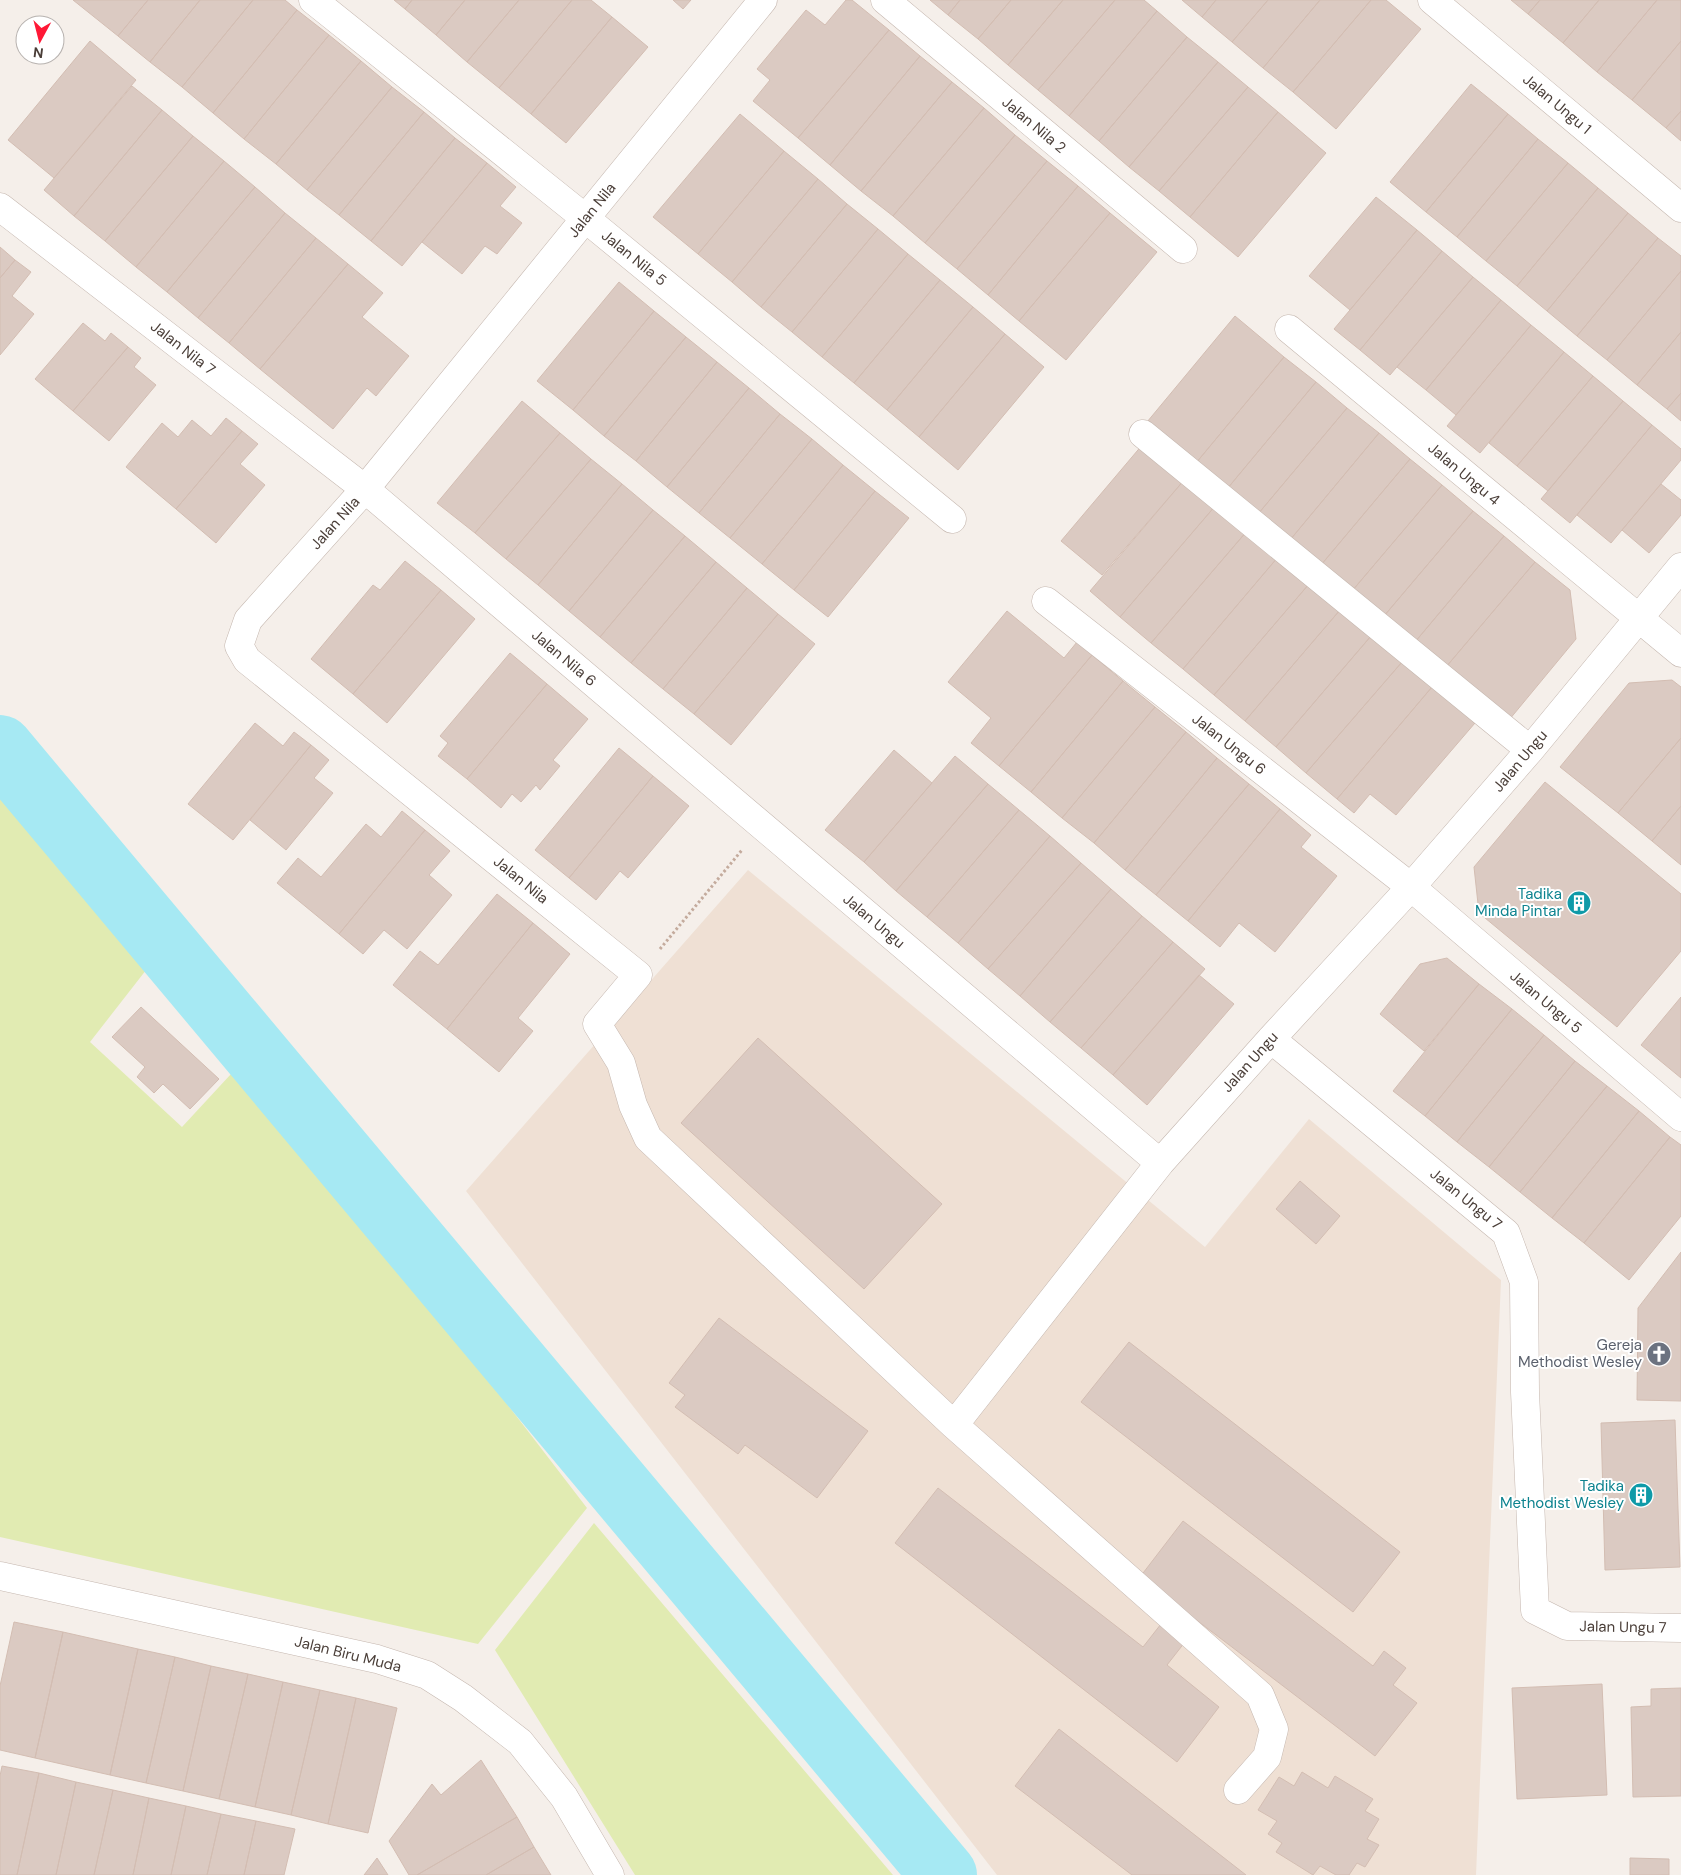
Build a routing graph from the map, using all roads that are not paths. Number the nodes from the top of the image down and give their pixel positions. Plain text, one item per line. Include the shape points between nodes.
1 (314, 0) edge
2 (763, 0) edge
3 (885, 0) edge
4 (1432, 0) edge
5 (0, 207) edge
6 (1681, 208) edge
7 (585, 218) junction
8 (1184, 250) dead end
9 (1289, 329) dead end
10 (1143, 434) dead end
11 (366, 489) junction
12 (952, 519) dead end
13 (1681, 567) edge
14 (1046, 601) dead end
15 (1640, 618) junction
16 (1681, 653) edge
17 (1530, 750) junction
18 (762, 826) joint
19 (1412, 887) junction
20 (1271, 1039) junction
21 (1681, 1117) edge
22 (1160, 1163) junction
23 (954, 1425) junction
24 (0, 1576) edge
25 (1681, 1628) edge
26 (1238, 1790) dead end
27 (610, 1875) edge

1 - 7 street, Jalan Nila 5
2 - 7 street, Jalan Nila
3 - 8 street, Jalan Nila 2
4 - 6 street, Jalan Ungu 1
5 - 11 street, Jalan Nila 7
7 - 11 street, Jalan Nila
7 - 12 street, Jalan Nila 5
9 - 15 street, Jalan Ungu 4
10 - 17 street
11 - 18 street, Jalan Nila 6
11 - 23 street, Jalan Nila via 248,620 239,646 247,660 638,975 598,1024 621,1062 633,1106 648,1138
13 - 15 street, Jalan Ungu
14 - 19 street, Jalan Ungu 6
15 - 16 street, Jalan Ungu 4
15 - 17 street, Jalan Ungu
17 - 19 street, Jalan Ungu
18 - 22 street, Jalan Ungu
19 - 20 street, Jalan Ungu
19 - 21 street, Jalan Ungu 5
20 - 22 street, Jalan Ungu
20 - 25 street, Jalan Ungu 7 via 1506,1232 1524,1282 1535,1610 1567,1626
22 - 23 street
23 - 26 street via 1260,1695 1274,1729 1267,1757
24 - 27 street, Jalan Biru Muda via 377,1659 427,1675 464,1698 520,1742 564,1797

